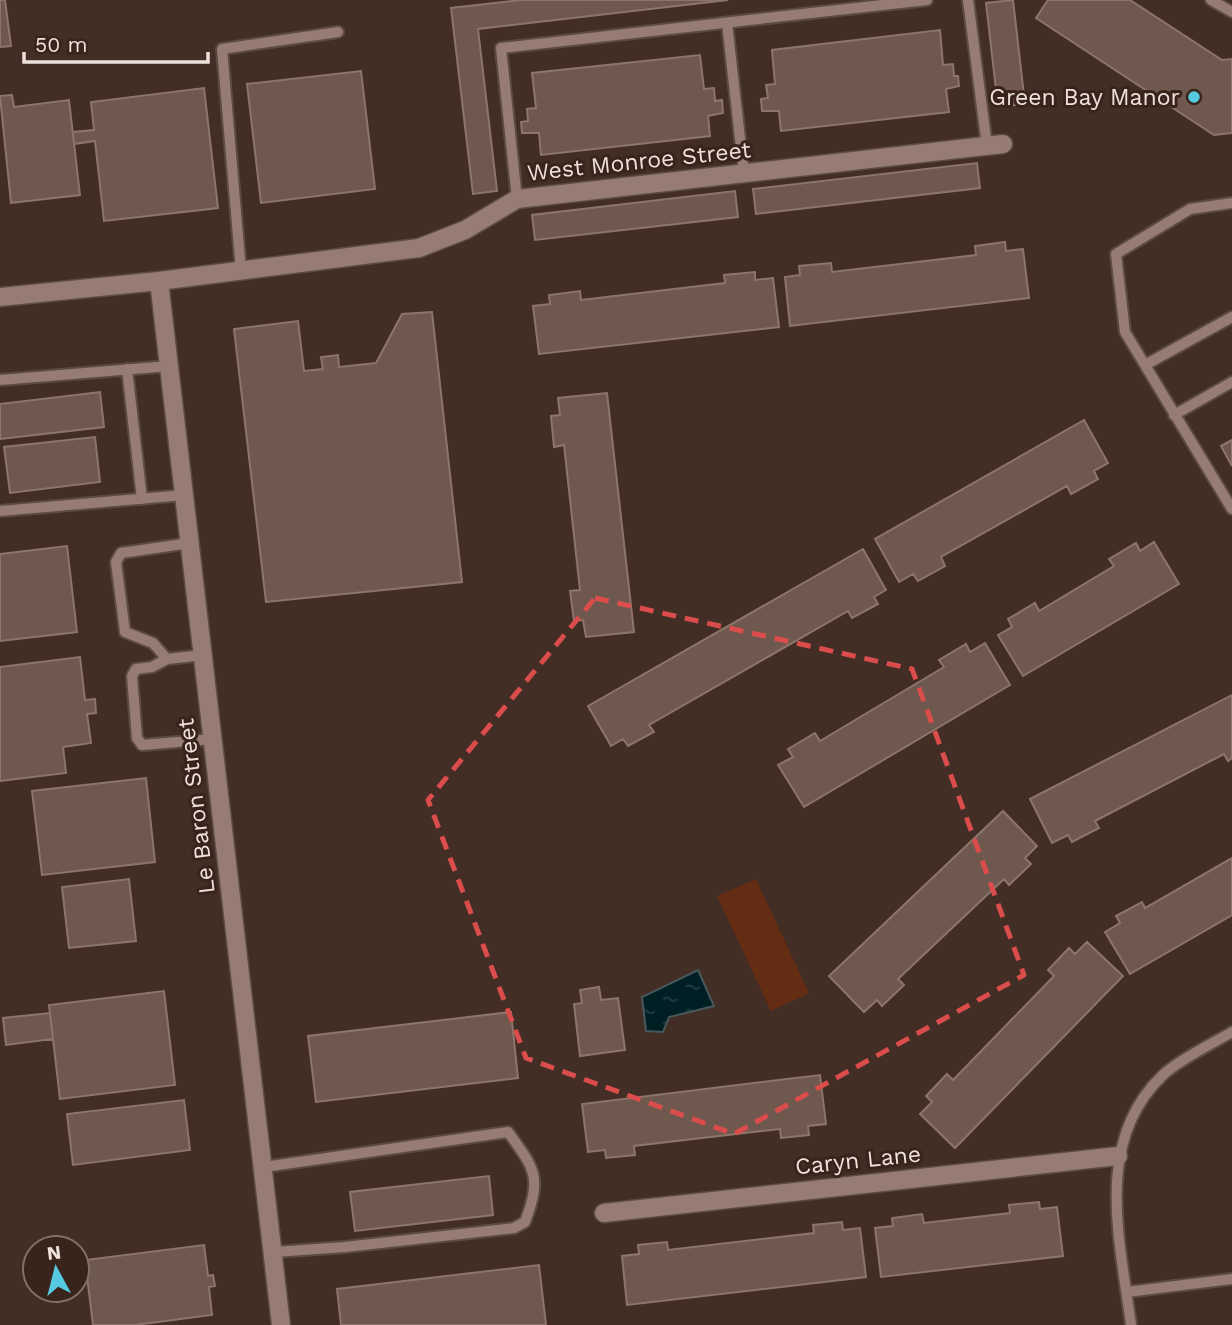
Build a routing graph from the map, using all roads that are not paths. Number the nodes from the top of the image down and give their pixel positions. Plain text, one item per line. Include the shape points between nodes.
1 (927, 0) edge
2 (968, 0) edge
3 (1211, 0) edge
4 (1232, 12) edge
5 (727, 23) junction
6 (338, 32) dead end
7 (995, 145) joint
8 (744, 174) junction
9 (517, 200) junction
10 (1232, 203) edge
11 (241, 271) junction
12 (159, 281) junction
13 (0, 297) edge
14 (1232, 317) edge
15 (1145, 365) junction
16 (169, 366) junction
17 (127, 369) junction
18 (0, 380) edge
19 (1232, 382) edge
20 (1174, 415) junction
21 (184, 495) junction
22 (142, 499) junction
23 (1232, 509) edge
24 (0, 510) edge
25 (190, 543) junction
26 (203, 655) junction
27 (167, 659) junction
28 (213, 738) junction
29 (1232, 1032) edge
30 (1118, 1156) junction
31 (264, 1167) junction
32 (604, 1213) dead end
33 (274, 1252) junction
34 (1232, 1279) edge
35 (1127, 1292) junction
36 (281, 1325) edge
37 (1131, 1325) edge

1 - 5 lane
2 - 7 lane
3 - 4 lane
5 - 8 lane
5 - 9 lane via 501,48
6 - 11 lane via 222,49
7 - 8 street, West Monroe Street
8 - 9 street, West Monroe Street
9 - 11 street, West Monroe Street via 464,230 419,248
10 - 15 lane via 1190,209 1116,254 1125,332
11 - 12 street, West Monroe Street
12 - 13 street, West Monroe Street
12 - 16 street, Le Baron Street
14 - 15 lane
15 - 20 lane
16 - 17 lane
16 - 21 street, Le Baron Street
17 - 18 lane
17 - 22 lane
19 - 20 lane
20 - 23 lane
21 - 22 lane
21 - 25 street, Le Baron Street
22 - 24 lane
25 - 26 street, Le Baron Street
25 - 27 lane via 121,554 116,562 125,632 153,643
26 - 27 lane
26 - 28 street, Le Baron Street
27 - 28 lane via 136,669 132,676 137,738 142,745
28 - 31 street, Le Baron Street
29 - 30 lane via 1165,1073 1136,1106
30 - 32 street, Caryn Lane
30 - 35 lane via 1115,1201
31 - 33 street, Le Baron Street
31 - 33 lane via 508,1132 533,1171 534,1198 525,1222 513,1228
33 - 36 street, Le Baron Street
34 - 35 lane
35 - 37 lane

